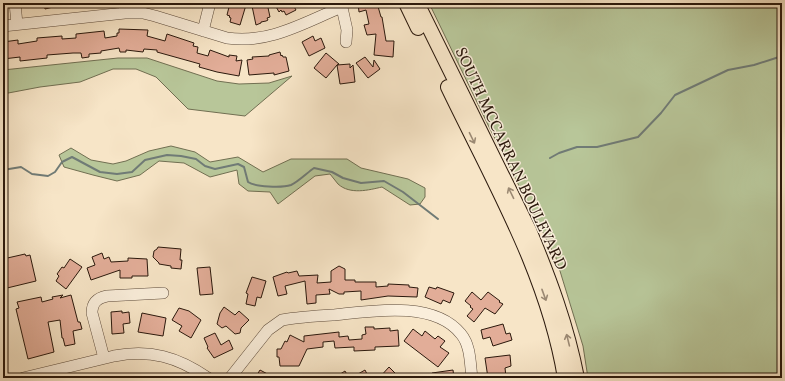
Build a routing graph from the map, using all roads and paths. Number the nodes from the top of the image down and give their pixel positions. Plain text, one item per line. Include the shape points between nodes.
1 (15, 3) edge
2 (210, 3) edge
3 (406, 3) edge
4 (416, 3) edge
5 (341, 5) edge
6 (124, 8) edge
7 (17, 24) junction
8 (3, 26) edge
9 (203, 31) junction
10 (346, 42) dead end
11 (163, 293) dead end
12 (104, 358) junction
13 (23, 378) edge
14 (208, 378) edge
15 (230, 378) edge
16 (472, 378) edge
17 (565, 378) edge
18 (577, 378) edge

1 - 7 street
2 - 9 street
3 -> 17 main road, SOUTH MCCARRAN BOULEVARD via 528,254 548,307
18 -> 4 main road, SOUTH MCCARRAN BOULEVARD via 561,314 529,230
5 - 9 street via 278,34 260,39 237,39
5 - 10 street
6 - 7 street
6 - 9 street
7 - 8 street
11 - 12 street via 107,296 95,302 92,313
12 - 13 street
12 - 14 street via 143,353 157,355 184,363
15 - 16 street via 268,330 282,320 394,310 424,314 445,321 457,329 467,345

